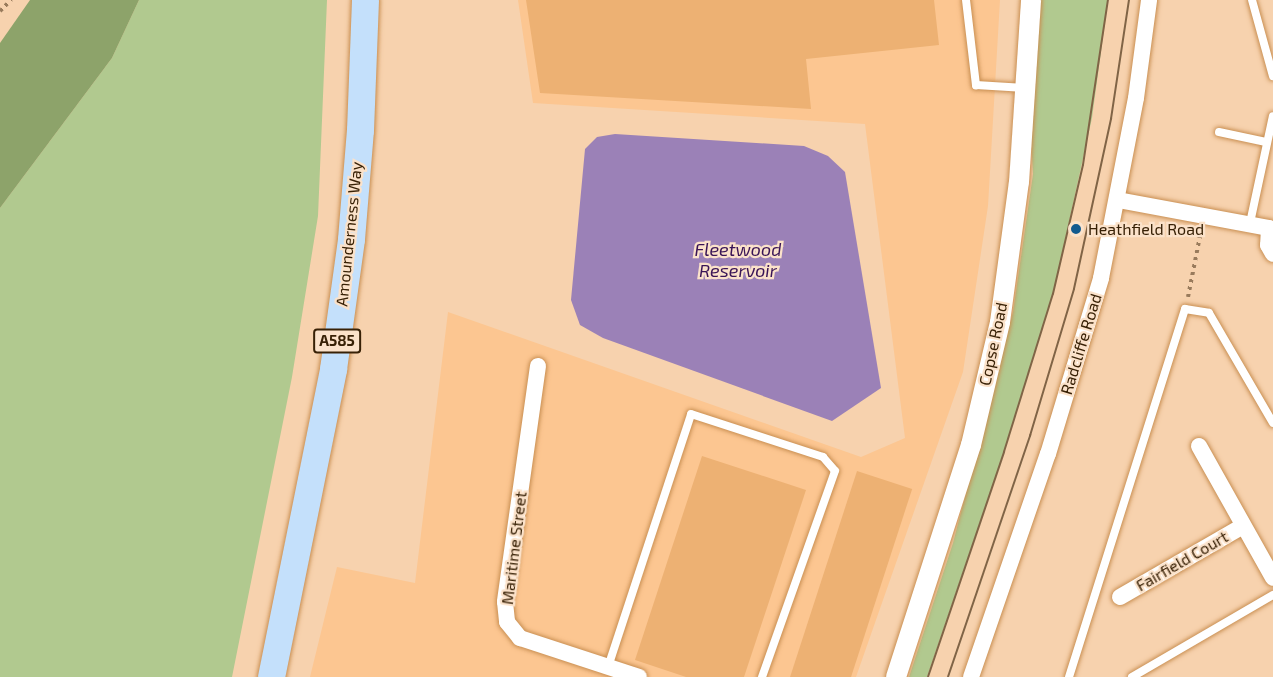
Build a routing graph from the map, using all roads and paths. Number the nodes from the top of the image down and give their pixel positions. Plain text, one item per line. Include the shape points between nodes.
1 (11, 0) edge
2 (365, 0) edge
3 (966, 0) edge
4 (1031, 0) edge
5 (1149, 0) edge
6 (1252, 0) edge
7 (0, 11) edge
8 (1273, 76) edge
9 (1028, 88) junction
10 (1273, 116) edge
11 (1218, 132) dead end
12 (1266, 142) junction
13 (1118, 200) junction
14 (1204, 217) junction
15 (1250, 223) junction
16 (1271, 226) edge
17 (1273, 254) edge
18 (1185, 309) junction
19 (538, 366) dead end
20 (1273, 423) edge
21 (1199, 446) dead end
22 (1243, 526) junction
23 (1273, 578) edge
24 (1273, 595) edge
25 (1120, 597) dead end
26 (608, 667) junction
27 (271, 677) edge
28 (639, 677) edge
29 (762, 677) edge
30 (896, 677) edge
31 (971, 677) edge
32 (1069, 677) edge
33 (1132, 677) edge

1 - 7 path
2 - 27 highway, Amounderness Way / A585 via 351,239 333,369
3 - 9 lane via 976,85
4 - 9 street, Copse Road
5 - 13 street, Radcliffe Road
6 - 8 lane
9 - 30 street, Copse Road via 1000,322 971,445
10 - 12 lane
11 - 12 lane
12 - 15 lane
13 - 14 street
13 - 31 street, Radcliffe Road via 1101,278 1063,404
14 - 15 street
14 - 18 path
15 - 16 street
16 - 17 street via 1268,245
18 - 20 lane via 1209,314
18 - 32 lane
19 - 26 street, Maritime Street via 505,602 507,622 520,638
21 - 22 street, Fairfield Court
22 - 23 street, Fairfield Court
22 - 25 street, Fairfield Court
24 - 33 lane
26 - 28 street, Maritime Street
26 - 29 lane via 691,414 823,457 835,471

